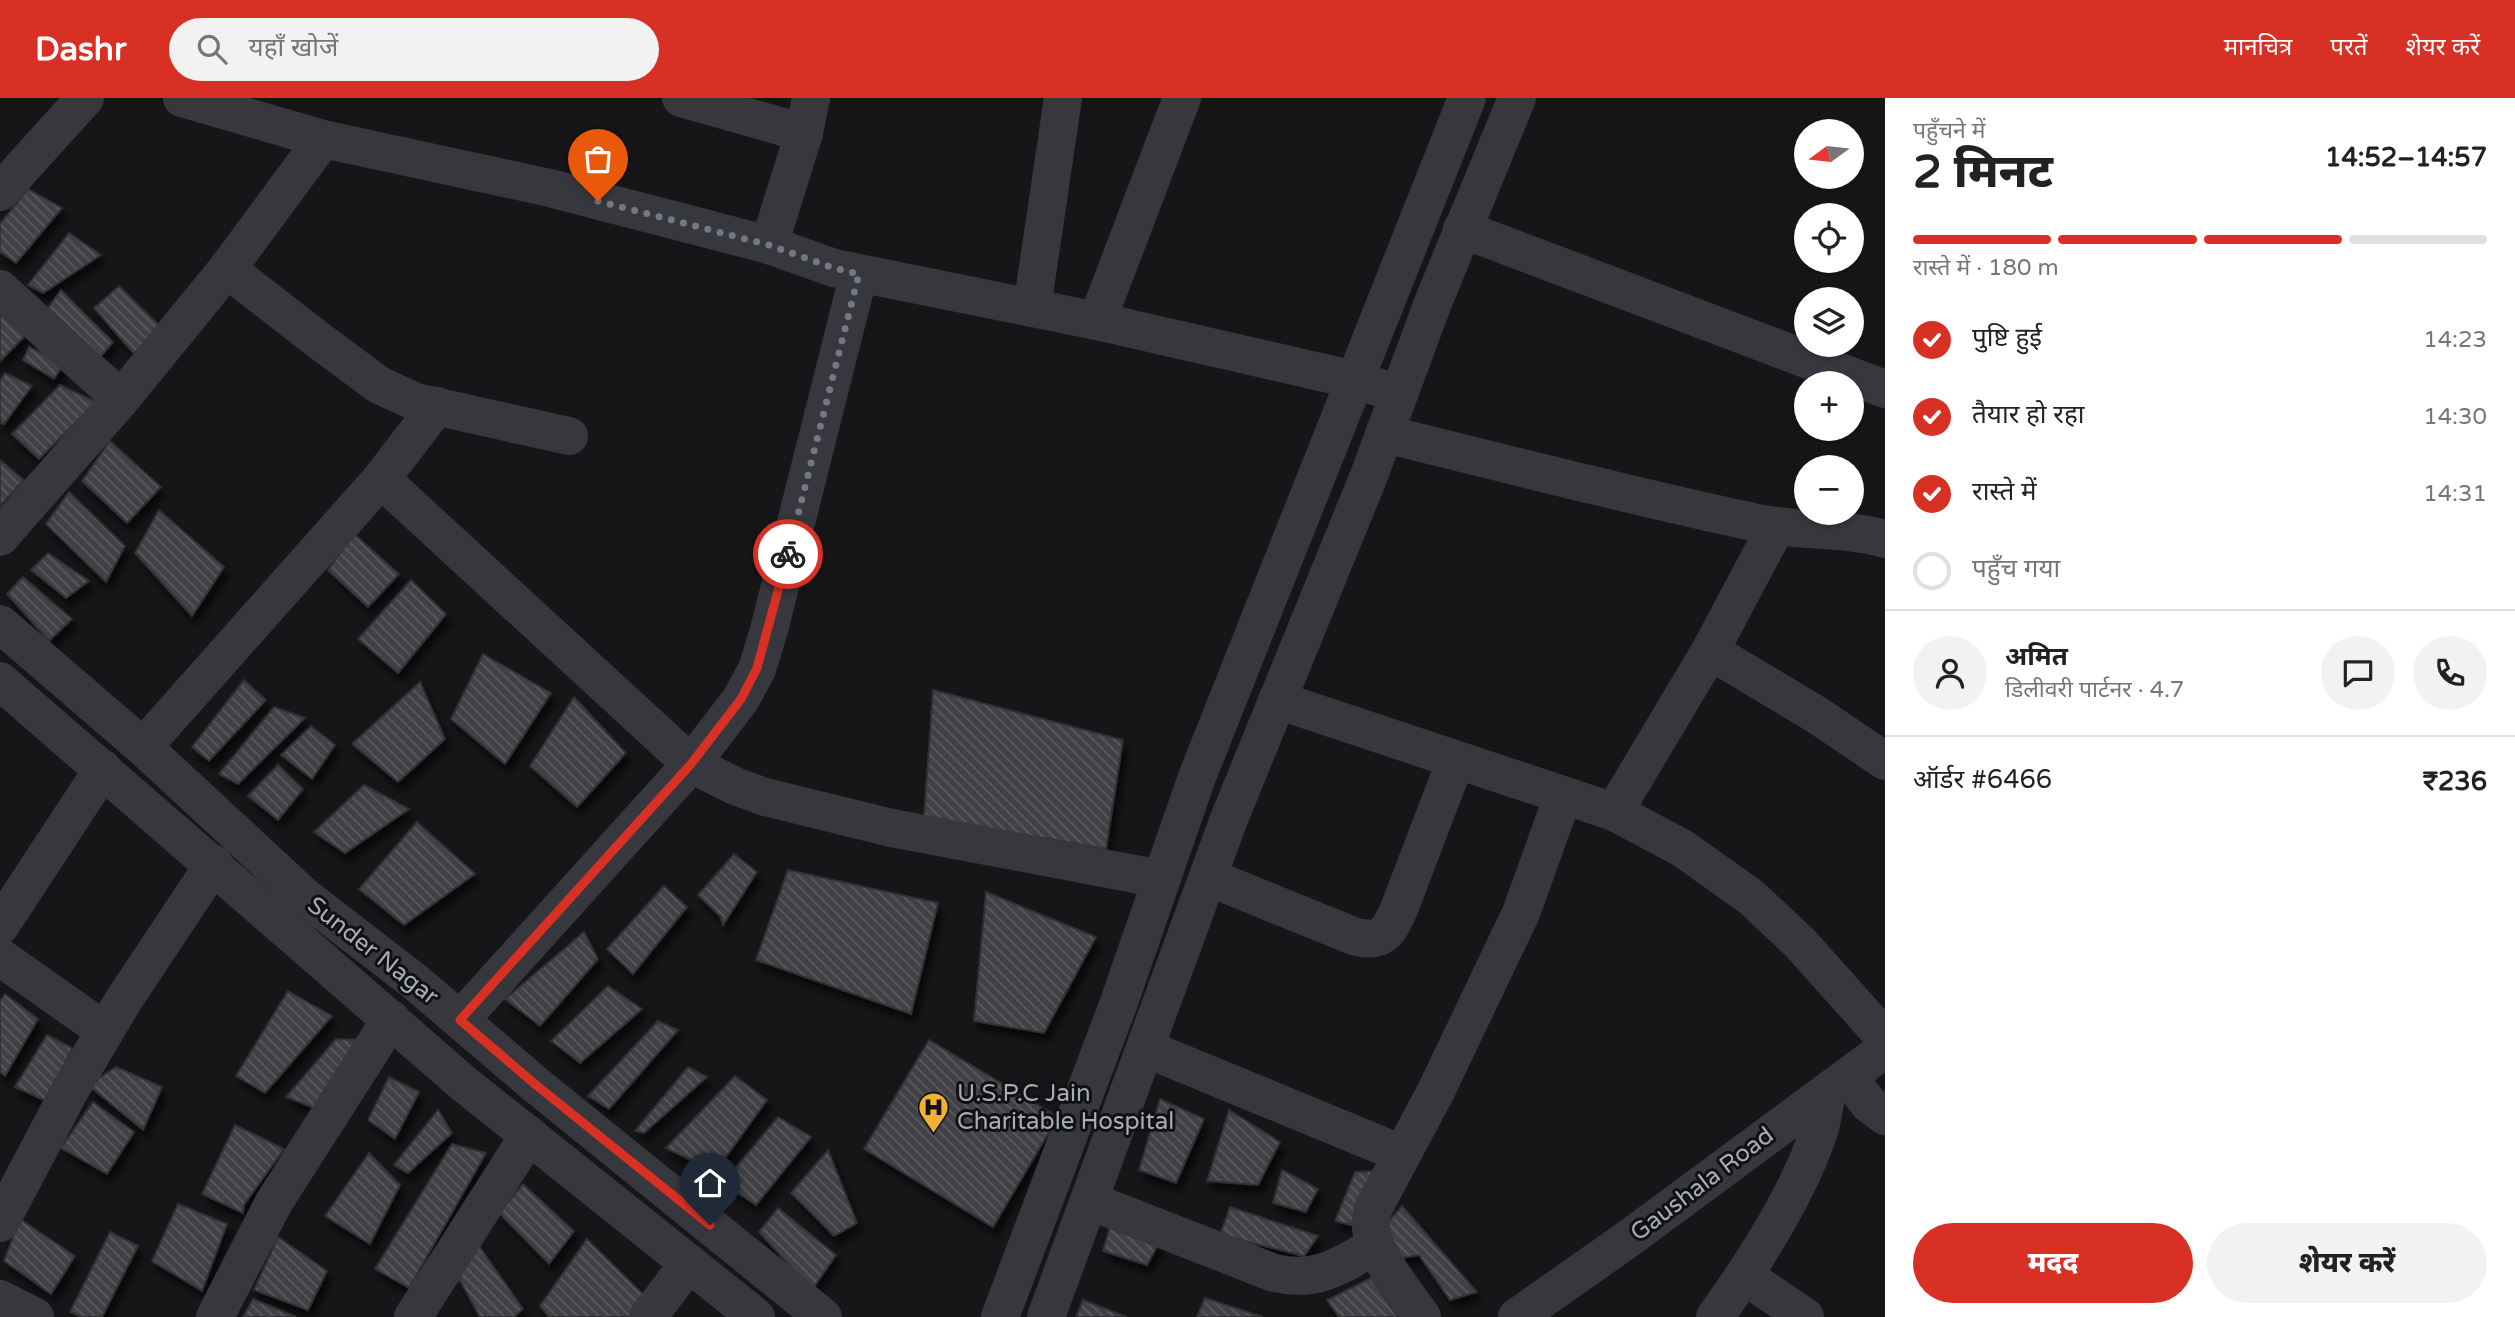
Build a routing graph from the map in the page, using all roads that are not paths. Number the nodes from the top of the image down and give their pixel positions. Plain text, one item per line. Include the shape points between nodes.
1 (85, 98) edge
2 (182, 98) edge
3 (681, 98) edge
4 (1063, 98) edge
5 (1182, 98) edge
6 (1467, 98) edge
7 (1517, 98) edge
8 (808, 116) edge
9 (323, 139) junction
10 (0, 191) edge
11 (1462, 229) junction
12 (769, 245) junction
13 (227, 269) junction
14 (859, 274) junction
15 (0, 289) edge
16 (1032, 308) junction
17 (1097, 321) junction
18 (1355, 380) junction
19 (1885, 389) edge
20 (1398, 394) junction
21 (121, 399) junction
22 (437, 406) junction
23 (1384, 434) junction
24 (569, 436) dead end
25 (381, 479) junction
26 (1776, 527) junction
27 (0, 537) edge
28 (1885, 539) edge
29 (14, 636) edge
30 (1710, 651) junction
31 (0, 681) edge
32 (1277, 700) junction
33 (143, 747) junction
34 (1456, 760) junction
35 (1885, 761) edge
36 (691, 764) junction
37 (103, 769) junction
38 (1563, 796) junction
39 (1614, 812) junction
40 (214, 864) junction
41 (1208, 877) junction
42 (1161, 879) junction
43 (0, 926) edge
44 (0, 957) edge
45 (391, 1019) junction
46 (460, 1020) junction
47 (105, 1031) junction
48 (1885, 1038) edge
49 (1145, 1048) junction
50 (1885, 1049) edge
51 (1837, 1084) junction
52 (1885, 1116) edge
53 (529, 1135) junction
54 (1402, 1154) junction
55 (1090, 1201) junction
56 (0, 1223) edge
57 (1376, 1245) junction
58 (690, 1263) junction
59 (1745, 1276) junction
60 (0, 1299) edge
61 (35, 1317) edge
62 (215, 1317) edge
63 (413, 1317) edge
64 (648, 1317) edge
65 (756, 1317) edge
66 (823, 1317) edge
67 (1000, 1317) edge
68 (1046, 1317) edge
69 (1422, 1317) edge
70 (1517, 1317) edge
71 (1715, 1317) edge
72 (1805, 1317) edge

1 - 10 street
2 - 9 street
3 - 8 street
4 - 16 street
5 - 17 street
6 - 18 street
7 - 11 street
8 - 12 street
9 - 12 street via 550,188
9 - 13 street
11 - 19 street
11 - 20 street
12 - 14 street
13 - 21 street
13 - 22 street via 379,384 416,402
14 - 16 street
14 - 36 street via 757,668 741,699
15 - 21 street
16 - 17 street
17 - 18 street
18 - 20 street
18 - 42 street via 1196,777
20 - 23 street
21 - 27 street
22 - 24 street
22 - 25 street
23 - 26 street
23 - 32 street
25 - 33 street
25 - 36 street
26 - 28 street
26 - 30 street
29 - 31 street
29 - 33 street, Sunder Nagar
30 - 35 street
30 - 39 street
31 - 37 street
32 - 34 street
32 - 41 street
33 - 46 street, Sunder Nagar via 306,897
34 - 38 street
34 - 41 street via 1399,909 1381,937 1356,937
36 - 42 street via 765,797 892,828
36 - 46 street
37 - 40 street
37 - 43 street
38 - 39 street
38 - 54 street via 1521,913
39 - 48 street via 1682,848 1751,897 1800,943
40 - 45 street
40 - 47 street
41 - 49 street
42 - 67 street
44 - 47 street
45 - 53 street
45 - 62 street via 274,1202
46 - 66 street, Sunder Nagar
47 - 56 street
49 - 54 street
49 - 55 street
50 - 51 street, Gaushala Road
51 - 52 street
51 - 59 street via 1797,1183
51 - 70 street, Gaushala Road
53 - 58 street
53 - 63 street
54 - 57 street via 1372,1212
55 - 57 street via 1293,1278 1339,1267
55 - 68 street
57 - 69 street
58 - 64 street
58 - 65 street
59 - 71 street
59 - 72 street
60 - 61 street

